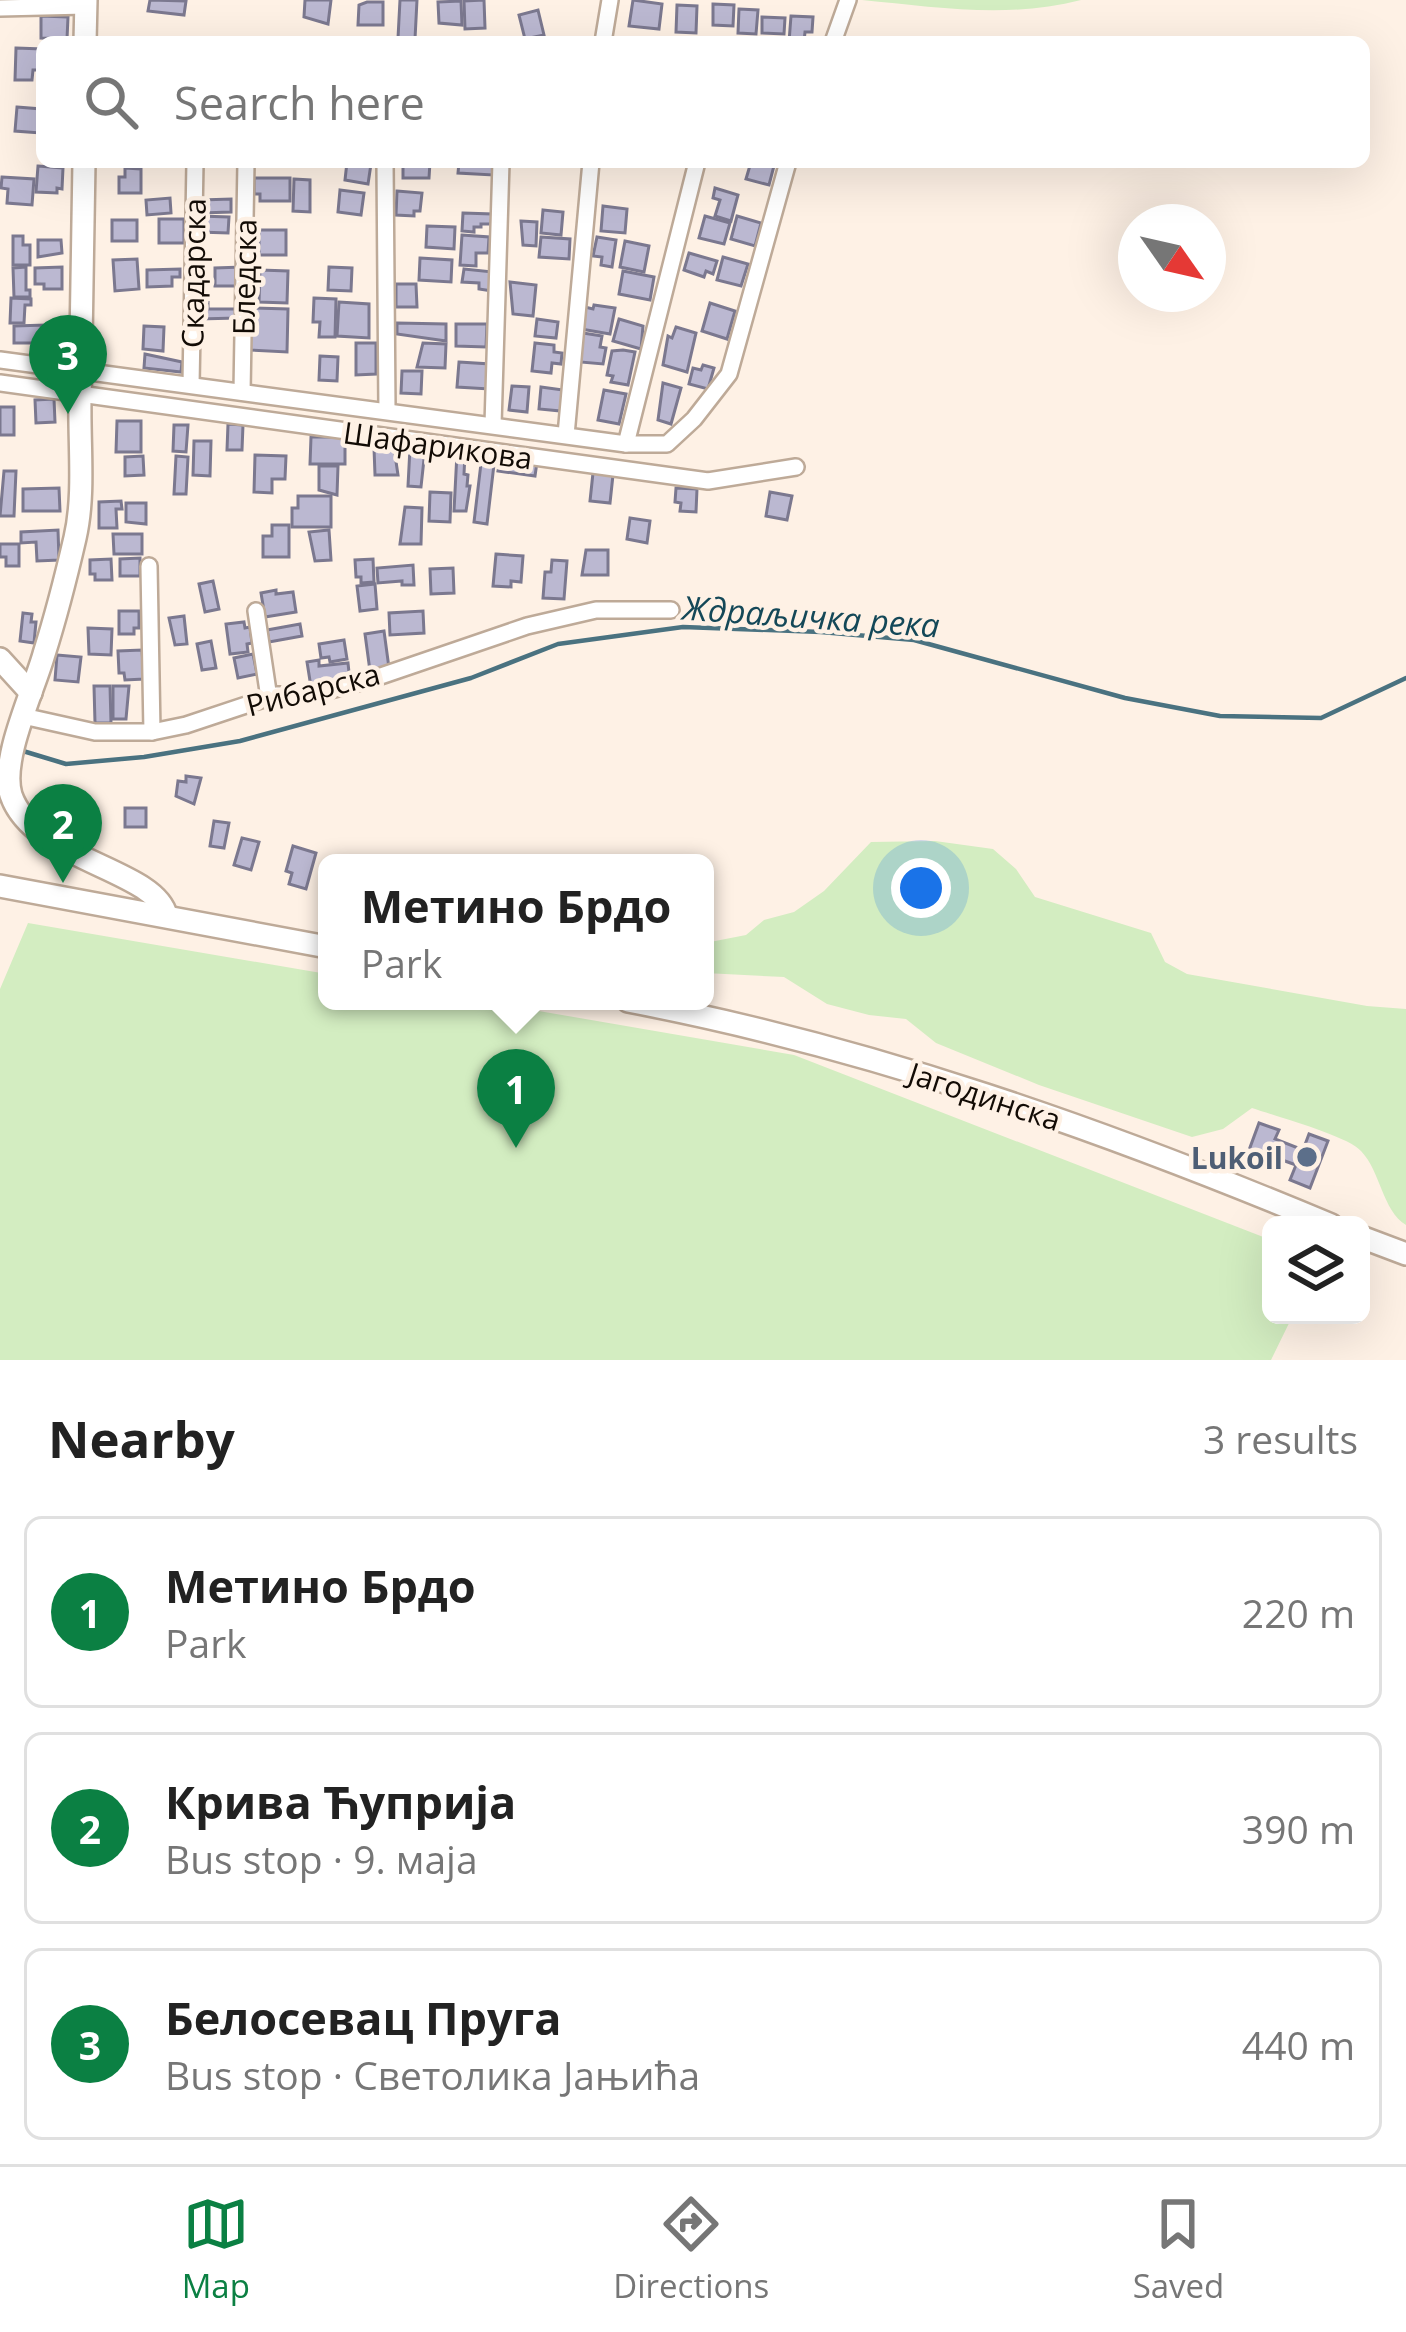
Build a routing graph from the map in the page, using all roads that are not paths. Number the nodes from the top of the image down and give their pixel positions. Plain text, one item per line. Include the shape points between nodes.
1 (610, 0) edge
2 (844, 2) edge
3 (86, 3) edge
4 (0, 8) edge
5 (85, 36) edge
6 (603, 36) edge
7 (835, 36) edge
8 (84, 168) edge
9 (195, 168) edge
10 (246, 168) edge
11 (385, 168) edge
12 (501, 168) edge
13 (590, 168) edge
14 (695, 168) edge
15 (786, 168) edge
16 (0, 360) edge
17 (81, 372) junction
18 (0, 383) edge
19 (191, 385) junction
20 (242, 392) junction
21 (80, 396) junction
22 (387, 410) junction
23 (493, 425) junction
24 (566, 435) junction
25 (626, 444) junction
26 (796, 467) dead end
27 (149, 566) dead end
28 (671, 610) dead end
29 (256, 611) dead end
30 (44, 655) junction
31 (1, 661) edge
32 (31, 693) junction
33 (268, 698) junction
34 (22, 721) junction
35 (152, 732) junction
36 (7, 776) edge
37 (0, 886) edge
38 (166, 914) junction
39 (318, 944) edge
40 (673, 1010) edge
41 (1308, 1216) edge
42 (1370, 1241) edge
43 (1406, 1254) edge

1 - 6 street
2 - 7 street
3 - 4 street
3 - 5 main road
8 - 17 main road
9 - 19 street, Скадарска
10 - 20 street, Бледска
11 - 22 street
12 - 23 street
13 - 24 street
14 - 25 street
15 - 25 street via 729,374 667,444
16 - 17 street
17 - 19 street
17 - 21 main road
18 - 21 street, Шафарикова
19 - 20 street
20 - 22 street
21 - 26 street, Шафарикова via 708,482
21 - 30 main road via 79,516
22 - 23 street
23 - 24 street
24 - 25 street
27 - 35 street
28 - 33 street, Рибарска via 596,610 356,683
29 - 33 street
30 - 31 main road via 27,666
30 - 32 main road
31 - 32 main road
32 - 34 main road
33 - 35 street, Рибарска
34 - 35 street, Рибарска
34 - 36 main road
36 - 38 main road via 34,829 139,886
37 - 38 main road
38 - 39 main road
40 - 41 main road, Јагодинска via 887,1064 1060,1120
42 - 43 main road

